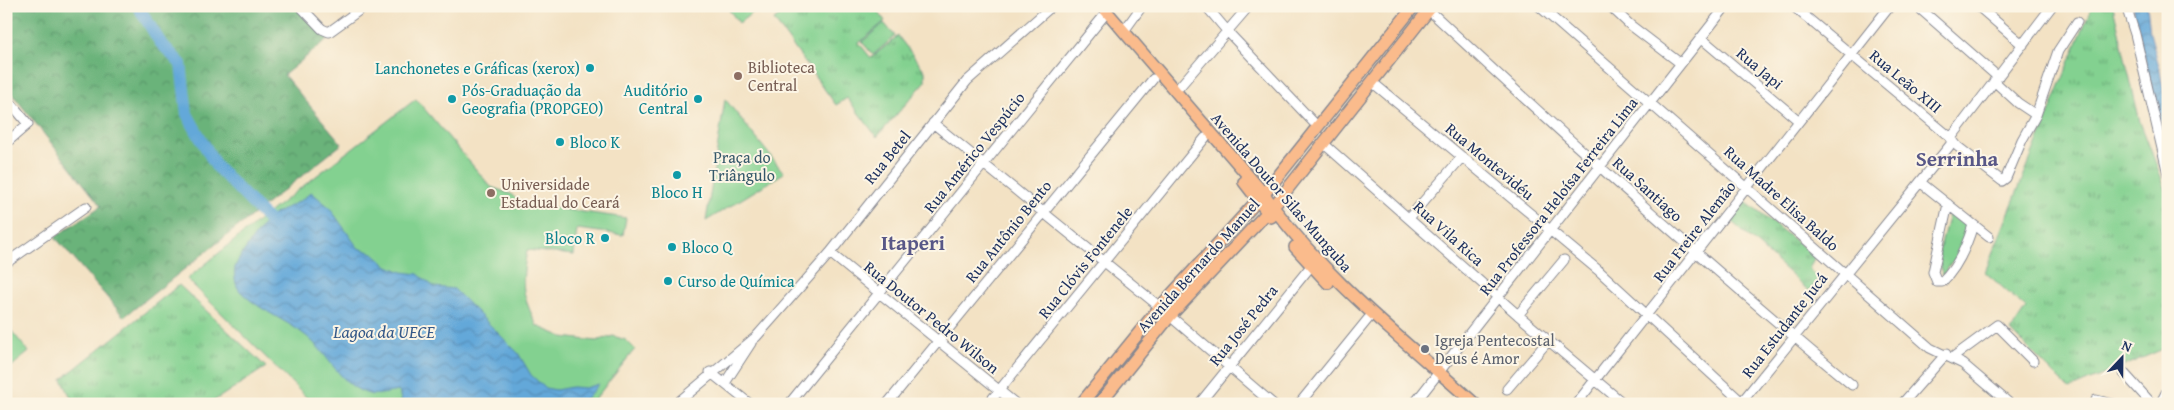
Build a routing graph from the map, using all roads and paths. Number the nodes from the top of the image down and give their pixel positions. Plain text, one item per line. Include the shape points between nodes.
1 (300, 6) edge
2 (365, 6) edge
3 (1052, 6) edge
4 (1093, 6) edge
5 (1142, 6) edge
6 (1206, 6) edge
7 (1249, 6) edge
8 (1414, 6) edge
9 (1539, 6) edge
10 (1610, 6) edge
11 (1726, 6) edge
12 (1793, 6) edge
13 (1890, 6) edge
14 (1917, 6) edge
15 (1978, 6) edge
16 (2038, 6) edge
17 (2126, 6) edge
18 (1431, 8) edge
19 (2050, 10) edge
20 (1104, 12) edge
21 (2076, 22) dead end
22 (1124, 32) junction
23 (1228, 32) junction
24 (1701, 38) junction
25 (2023, 45) junction
26 (1852, 55) junction
27 (1680, 63) junction
28 (1153, 79) junction
29 (1996, 79) junction
30 (1372, 82) junction
31 (1175, 92) junction
32 (6, 97) edge
33 (1650, 102) junction
34 (2036, 115) junction
35 (1799, 121) junction
36 (934, 123) junction
37 (1317, 126) junction
38 (1205, 138) junction
39 (1951, 138) junction
40 (6, 143) edge
41 (1323, 143) junction
42 (1462, 158) junction
43 (983, 164) junction
44 (1600, 165) junction
45 (2168, 174) edge
46 (1920, 182) junction
47 (1748, 188) junction
48 (1260, 196) junction
49 (1948, 204) junction
50 (86, 207) dead end
51 (1270, 209) junction
52 (1043, 212) junction
53 (1409, 218) junction
54 (1973, 225) junction
55 (1550, 230) junction
56 (1989, 238) dead end
57 (830, 252) junction
58 (1696, 252) junction
59 (1564, 260) dead end
60 (1104, 261) junction
61 (6, 263) edge
62 (1310, 266) junction
63 (1844, 273) junction
64 (879, 293) junction
65 (1498, 298) junction
66 (1160, 307) junction
67 (1648, 314) junction
68 (1518, 315) junction
69 (1170, 316) junction
70 (1368, 319) junction
71 (756, 336) junction
72 (1795, 338) junction
73 (938, 341) junction
74 (1548, 341) junction
75 (1949, 356) junction
76 (2033, 361) dead end
77 (1229, 365) junction
78 (710, 372) junction
79 (2123, 372) dead end
80 (1437, 375) junction
81 (1595, 380) junction
82 (725, 382) junction
83 (1852, 385) dead end
84 (1507, 389) dead end
85 (2168, 389) edge
86 (999, 390) junction
87 (2096, 400) dead end
88 (1742, 403) edge
89 (676, 404) edge
90 (750, 404) edge
91 (789, 404) edge
92 (887, 404) edge
93 (988, 404) edge
94 (1016, 404) edge
95 (1081, 404) edge
96 (1099, 404) edge
97 (1199, 404) edge
98 (1273, 404) edge
99 (1299, 404) edge
100 (1414, 404) edge
101 (1464, 404) edge
102 (1475, 404) edge
103 (1576, 404) edge
104 (1624, 404) edge
105 (1902, 404) edge
106 (2010, 404) edge
107 (2113, 404) edge
108 (2152, 404) edge
109 (2160, 404) edge

1 - 2 street via 329,32
3 - 36 street, Rua Betel via 1015,41 977,70
4 - 20 main road, Avenida Doutor Silas Munguba
5 - 22 street
6 - 23 street
7 - 23 street
8 - 37 main road, Avenida Bernardo Manuel
9 - 33 street, Rua Madre Elisa Baldo
10 - 27 street
11 - 24 street, Rua Professora Heloísa Ferreira Lima
12 - 26 street, Rua Leão XIII
13 - 26 street, Rua Freire Alemão
14 - 29 street
15 - 25 street
16 - 19 street
17 - 45 street
18 - 30 main road, Avenida Bernardo Manuel
18 - 44 street, Rua Santiago via 1519,94
19 - 25 street, Rua Estudante Jucá
20 - 22 main road, Avenida Doutor Silas Munguba
20 - 28 main road, Avenida Doutor Silas Munguba
20 - 43 street, Rua Américo Vespúcio
21 - 34 street via 2058,51
22 - 31 main road, Avenida Doutor Silas Munguba
23 - 31 street
23 - 37 street
24 - 27 street, Rua Professora Heloísa Ferreira Lima
24 - 35 street, Rua Japi
25 - 29 street, Rua Estudante Jucá
26 - 35 street, Rua Freire Alemão
26 - 39 street, Rua Leão XIII
27 - 33 street, Rua Professora Heloísa Ferreira Lima
28 - 38 main road, Avenida Doutor Silas Munguba
28 - 52 street, Rua Antônio Bento
29 - 34 street via 2018,104
29 - 39 street, Rua Estudante Jucá
30 - 41 main road, Avenida Bernardo Manuel
30 - 42 street, Rua Montevidéu
31 - 48 main road, Avenida Doutor Silas Munguba
32 - 40 street via 28,124
33 - 44 street, Rua Professora Heloísa Ferreira Lima
33 - 47 street, Rua Madre Elisa Baldo
34 - 39 street, Rua Leão XIII via 2006,178 1999,181
35 - 47 street, Rua Freire Alemão
36 - 43 street
36 - 57 street, Rua Betel
37 - 48 main road, Avenida Bernardo Manuel
38 - 48 main road, Avenida Doutor Silas Munguba
38 - 60 street, Rua Clóvis Fontenele
39 - 46 street, Rua Estudante Jucá via 1951,144
41 - 51 main road, Avenida Bernardo Manuel
41 - 53 street, Rua Vila Rica
42 - 53 street
42 - 55 street, Rua Montevidéu
43 - 52 street
43 - 64 street, Rua Américo Vespúcio
44 - 55 street, Rua Professora Heloísa Ferreira Lima
44 - 58 street, Rua Santiago
46 - 49 street
46 - 63 street, Rua Estudante Jucá
47 - 58 street, Rua Freire Alemão
47 - 63 street, Rua Madre Elisa Baldo
48 - 51 main road, Avenida Doutor Silas Munguba
48 - 66 main road, Avenida Bernardo Manuel
49 - 54 street
49 - 54 street via 1933,272 1938,282 1946,279 1962,254
50 - 61 street
51 - 62 main road, Avenida Doutor Silas Munguba
51 - 69 main road, Avenida Bernardo Manuel
51 - 80 main road, Avenida Doutor Silas Munguba via 1326,271
52 - 60 street
52 - 73 street, Rua Antônio Bento
53 - 65 street, Rua Vila Rica
54 - 56 street
55 - 65 street, Rua Professora Heloísa Ferreira Lima
55 - 67 street, Rua Montevidéu
57 - 64 street, Rua Doutor Pedro Wilson
57 - 71 street, Rua Betel
58 - 67 street, Rua Freire Alemão
58 - 72 street, Rua Santiago
59 - 68 street
60 - 66 street
60 - 86 street, Rua Clóvis Fontenele
62 - 70 main road, Avenida Doutor Silas Munguba
62 - 77 street, Rua José Pedra
63 - 72 street, Rua Estudante Jucá
63 - 75 street, Rua Madre Elisa Baldo via 1930,348
64 - 73 street, Rua Doutor Pedro Wilson
64 - 91 street, Rua Américo Vespúcio
65 - 68 street, Rua Vila Rica
65 - 80 street, Rua Professora Heloísa Ferreira Lima
66 - 95 main road, Avenida Bernardo Manuel
67 - 81 street, Rua Freire Alemão
67 - 88 street, Rua Montevidéu
68 - 74 street, Rua Vila Rica
69 - 77 street
69 - 96 main road, Avenida Bernardo Manuel
70 - 80 main road, Avenida Doutor Silas Munguba
70 - 99 street
71 - 78 street, Rua Betel
71 - 82 street, Rua Betel
72 - 83 street, Rua Santiago
72 - 88 street, Rua Estudante Jucá
73 - 86 street, Rua Doutor Pedro Wilson
73 - 92 street, Rua Antônio Bento
74 - 81 street, Rua Vila Rica
74 - 84 street
75 - 76 street via 1997,325
75 - 105 street
75 - 106 street, Rua Madre Elisa Baldo
77 - 97 street, Rua José Pedra
77 - 98 street
78 - 82 street
78 - 89 street, Rua Betel
79 - 108 street
80 - 100 street, Rua Professora Heloísa Ferreira Lima
80 - 101 main road, Avenida Doutor Silas Munguba
80 - 102 main road, Avenida Doutor Silas Munguba
81 - 103 street, Rua Freire Alemão
81 - 104 street, Rua Vila Rica
82 - 90 street
85 - 109 street
86 - 93 street, Rua Clóvis Fontenele
86 - 94 street, Rua Doutor Pedro Wilson
87 - 107 street

